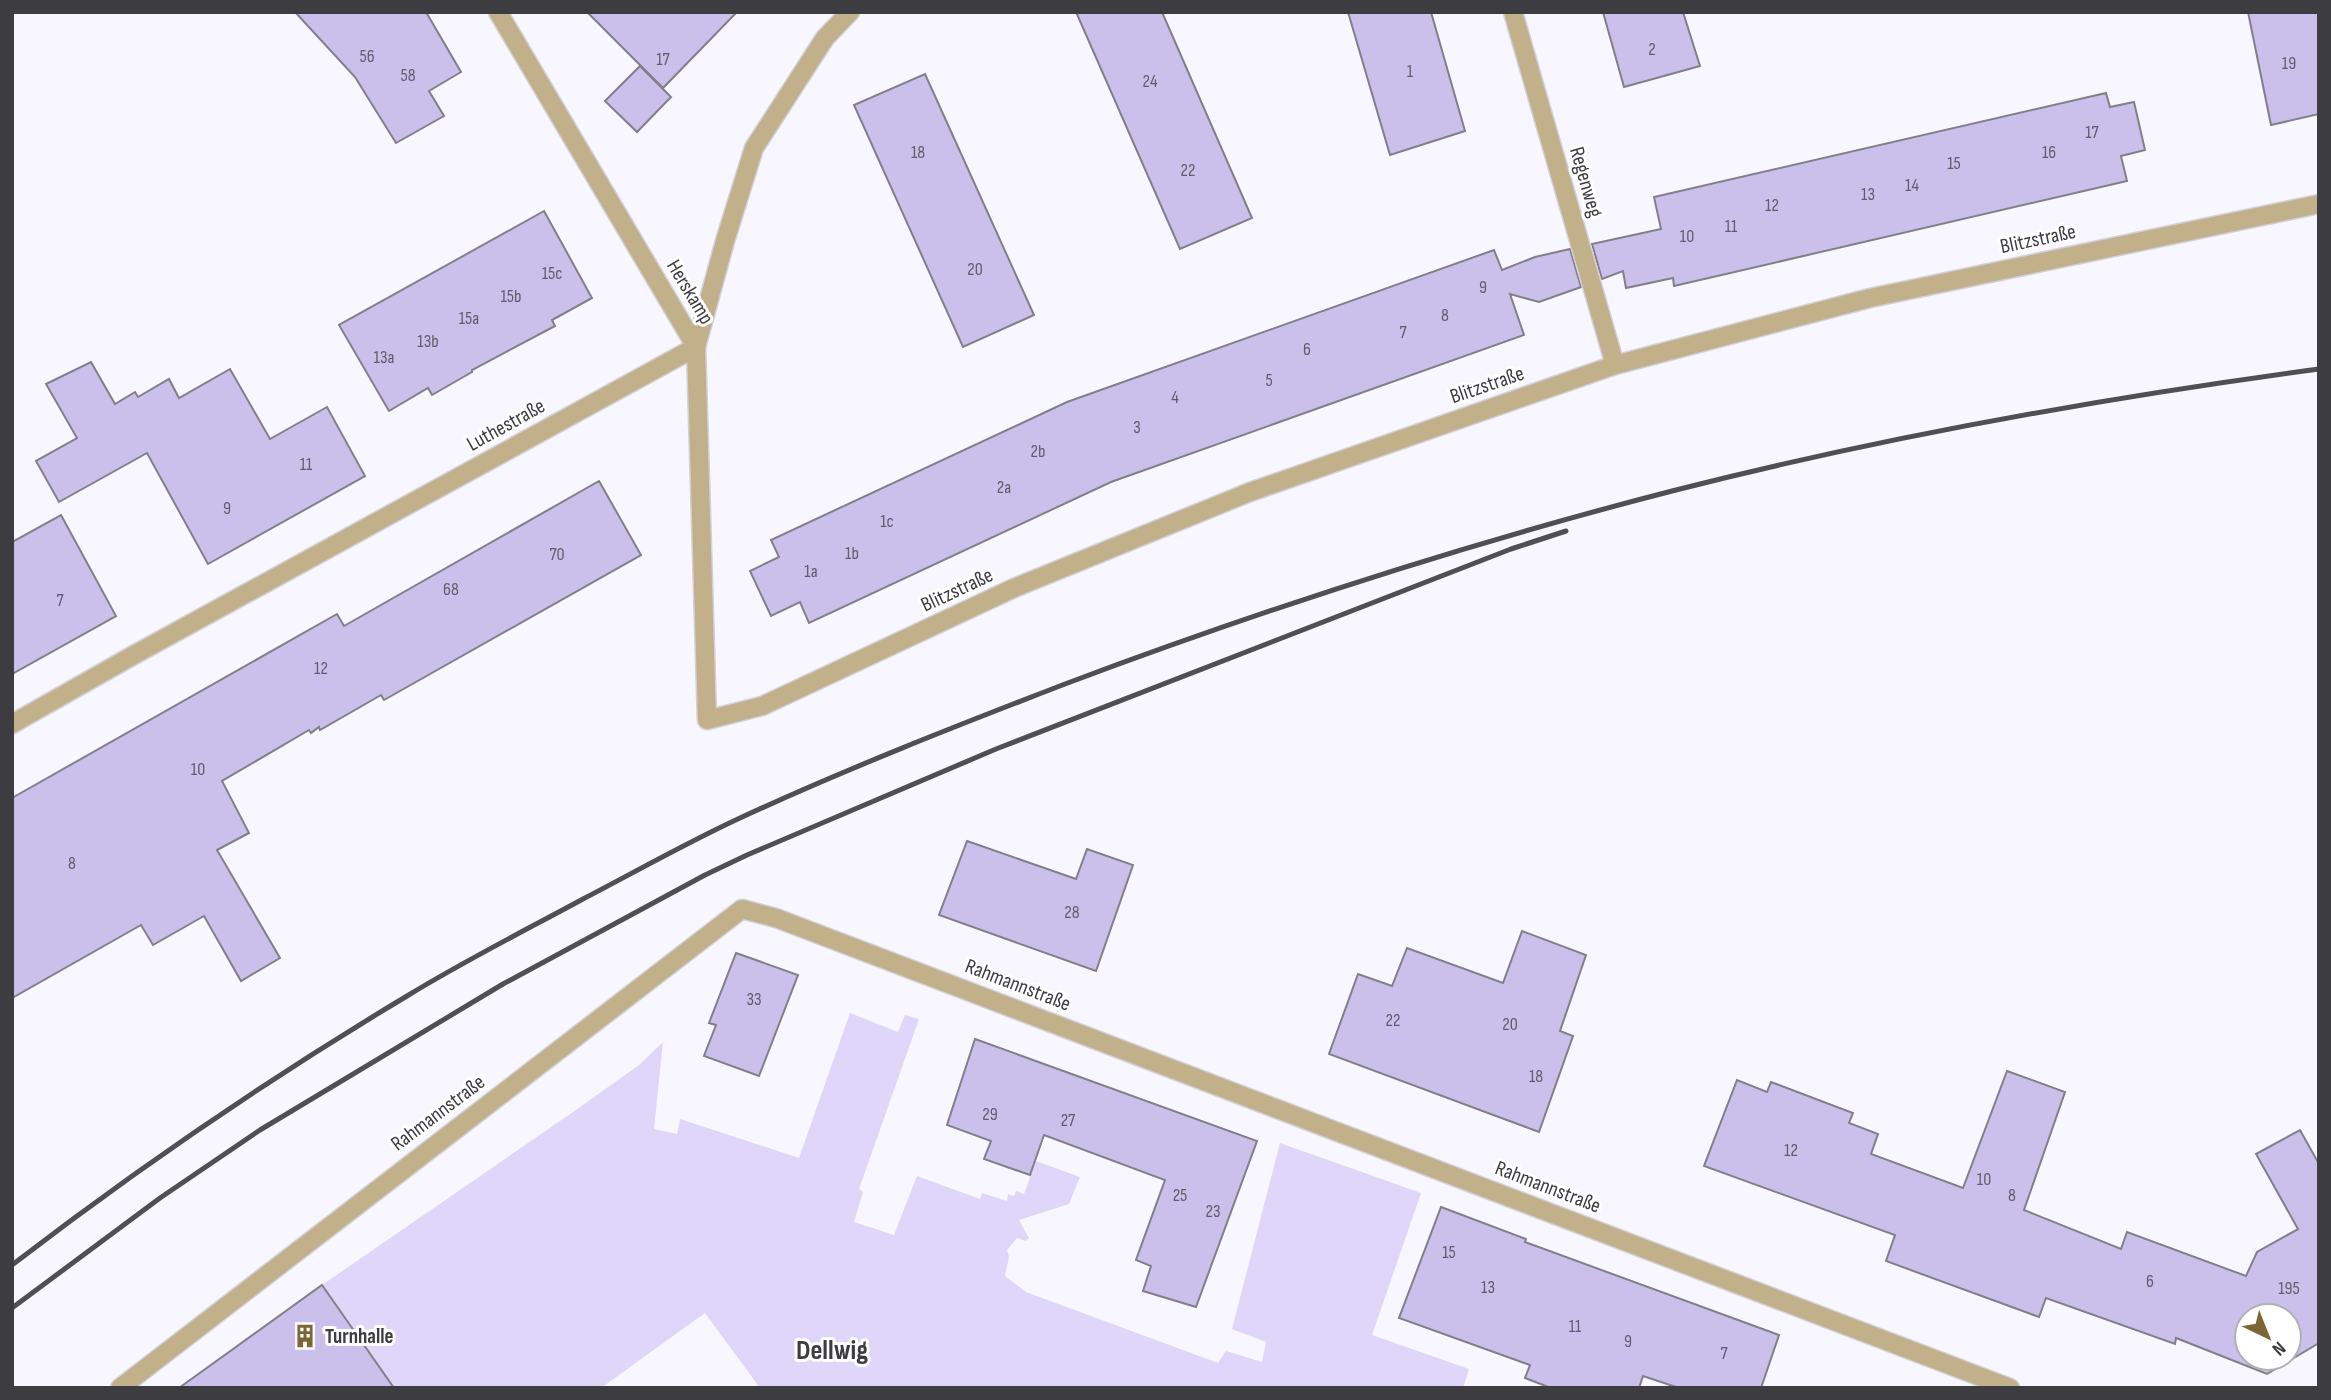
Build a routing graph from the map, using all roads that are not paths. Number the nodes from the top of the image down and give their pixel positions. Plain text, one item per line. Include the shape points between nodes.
1 (498, 12) edge
2 (850, 12) edge
3 (1513, 12) edge
4 (2319, 204) edge
5 (696, 346) junction
6 (1615, 365) junction
7 (707, 720) joint
8 (12, 724) edge
9 (120, 1388) edge
10 (2010, 1388) edge

1 - 5 street, Herskamp
2 - 5 street via 825,38 754,148
3 - 6 street, Regenweg
4 - 6 street, Blitzstraße via 1870,298
5 - 7 street, Herskamp
5 - 8 street, Luthestraße
6 - 7 street, Blitzstraße via 1250,492 1014,588 762,706
9 - 10 street, Rahmannstraße via 742,909 776,918

